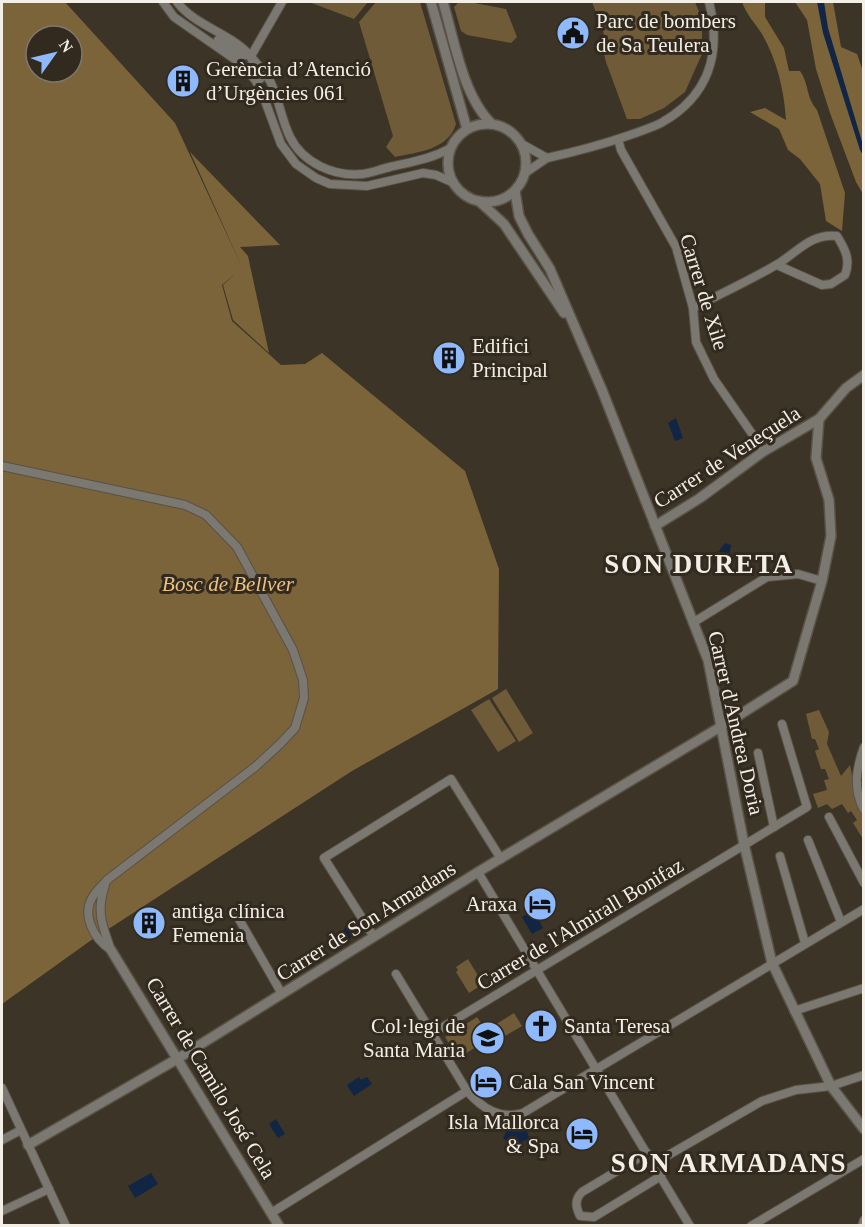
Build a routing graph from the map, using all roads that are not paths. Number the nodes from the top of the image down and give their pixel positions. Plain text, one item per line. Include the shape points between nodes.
1 (163, 2) edge
2 (177, 2) edge
3 (282, 2) edge
4 (431, 2) edge
5 (443, 2) edge
6 (709, 2) edge
7 (208, 39) junction
8 (251, 56) junction
9 (264, 98) junction
10 (492, 124) junction
11 (467, 129) junction
12 (618, 139) junction
13 (522, 144) junction
14 (451, 148) junction
15 (547, 158) junction
16 (525, 173) junction
17 (454, 183) junction
18 (515, 191) junction
19 (479, 201) junction
20 (777, 265) junction
21 (693, 308) junction
22 (580, 338) junction
23 (864, 375) edge
24 (819, 419) junction
25 (764, 451) junction
26 (2, 466) edge
27 (655, 526) junction
28 (822, 581) junction
29 (694, 622) junction
30 (782, 724) dead end
31 (722, 726) junction
32 (864, 747) edge
33 (758, 753) dead end
34 (864, 810) edge
35 (829, 817) dead end
36 (774, 828) junction
37 (808, 840) dead end
38 (744, 844) junction
39 (780, 856) dead end
40 (501, 859) junction
41 (478, 872) junction
42 (864, 883) edge
43 (248, 907) dead end
44 (864, 909) edge
45 (841, 922) junction
46 (374, 937) junction
47 (805, 943) junction
48 (111, 950) joint
49 (772, 963) junction
50 (537, 971) junction
51 (396, 974) dead end
52 (864, 988) edge
53 (282, 994) junction
54 (794, 1011) junction
55 (433, 1033) junction
56 (177, 1059) junction
57 (596, 1069) junction
58 (864, 1075) edge
59 (831, 1086) junction
60 (2, 1088) edge
61 (467, 1091) junction
62 (864, 1129) edge
63 (21, 1130) junction
64 (2, 1140) edge
65 (28, 1145) junction
66 (647, 1153) junction
67 (864, 1159) edge
68 (653, 1164) junction
69 (661, 1176) junction
70 (49, 1189) junction
71 (2, 1211) edge
72 (271, 1212) junction
73 (864, 1220) edge
74 (66, 1226) edge
75 (279, 1226) edge
76 (690, 1226) edge
77 (751, 1226) edge
78 (862, 1226) edge

1 - 7 street via 174,16
2 - 8 street via 204,26
3 - 8 street
4 - 11 street
5 - 10 street via 472,100
6 - 12 street via 715,45 700,89 684,107 659,124
7 - 8 street via 214,38 239,54
7 - 9 street via 243,65
8 - 9 street via 265,89
8 - 14 street via 270,82 290,138 322,168 363,174 421,161
9 - 17 street via 281,144 296,164 323,181 367,186 423,173
10 - 11 street
10 - 13 street via 509,130
11 - 14 street
12 - 15 street
12 - 21 street, Carrer de Xile via 676,248
13 - 15 street
13 - 16 street
14 - 17 street via 448,161
15 - 16 street
16 - 18 street
17 - 19 street
18 - 19 street via 491,202
18 - 22 street, Carrer d'Andrea Doria via 519,216 550,269
19 - 22 street via 504,224
20 - 20 street via 822,285 845,274 848,258 837,236 825,235 803,244
20 - 21 street
21 - 25 street, Carrer de Xile via 696,342 714,379
22 - 27 street, Carrer d'Andrea Doria
23 - 24 street, Carrer de Veneçuela via 846,388
24 - 25 street, Carrer de Veneçuela
24 - 28 street, Carrer de Son Armadans via 816,458 829,500 831,536
25 - 27 street, Carrer de Veneçuela
26 - 48 street via 185,505 206,515 237,546 293,650 303,680 304,698 295,728 280,744 107,880 100,912
27 - 29 street, Carrer d'Andrea Doria
28 - 29 street via 798,574 767,577
28 - 31 street, Carrer de Son Armadans via 793,681
29 - 31 street, Carrer d'Andrea Doria via 708,660
30 - 36 street, Carrer de l'Almirall Bonifaz via 807,807
31 - 38 street, Carrer d'Andrea Doria
31 - 40 street, Carrer de Son Armadans
32 - 34 street via 856,782
33 - 36 street
35 - 42 street
36 - 38 street, Carrer de l'Almirall Bonifaz
37 - 45 street
38 - 49 street, Carrer d'Andrea Doria
38 - 50 street, Carrer de l'Almirall Bonifaz
39 - 47 street
40 - 41 street, Carrer de Son Armadans
40 - 46 street via 451,779 324,858
41 - 46 street, Carrer de Son Armadans
41 - 50 street
43 - 53 street via 236,914
44 - 45 street
45 - 47 street
46 - 53 street, Carrer de Son Armadans
47 - 49 street
48 - 56 street, Carrer de Camilo José Cela
49 - 54 street, Carrer d'Andrea Doria
49 - 57 street
50 - 55 street, Carrer de l'Almirall Bonifaz
50 - 57 street
51 - 55 street
52 - 54 street
53 - 56 street, Carrer de Son Armadans
54 - 59 street, Carrer d'Andrea Doria
55 - 61 street
56 - 65 street, Carrer de Son Armadans
56 - 72 street, Carrer de Camilo José Cela
57 - 61 street via 523,1113 511,1116 492,1112
57 - 66 street
58 - 59 street
59 - 62 street, Carrer d'Andrea Doria
59 - 68 street via 796,1090 762,1101
60 - 63 street
61 - 72 street
63 - 64 street
63 - 65 street
65 - 70 street
66 - 68 street
66 - 69 street via 582,1192 576,1202 580,1216 594,1217
67 - 77 street
68 - 69 street
69 - 76 street
70 - 71 street
70 - 74 street
72 - 75 street, Carrer de Camilo José Cela
73 - 78 street

